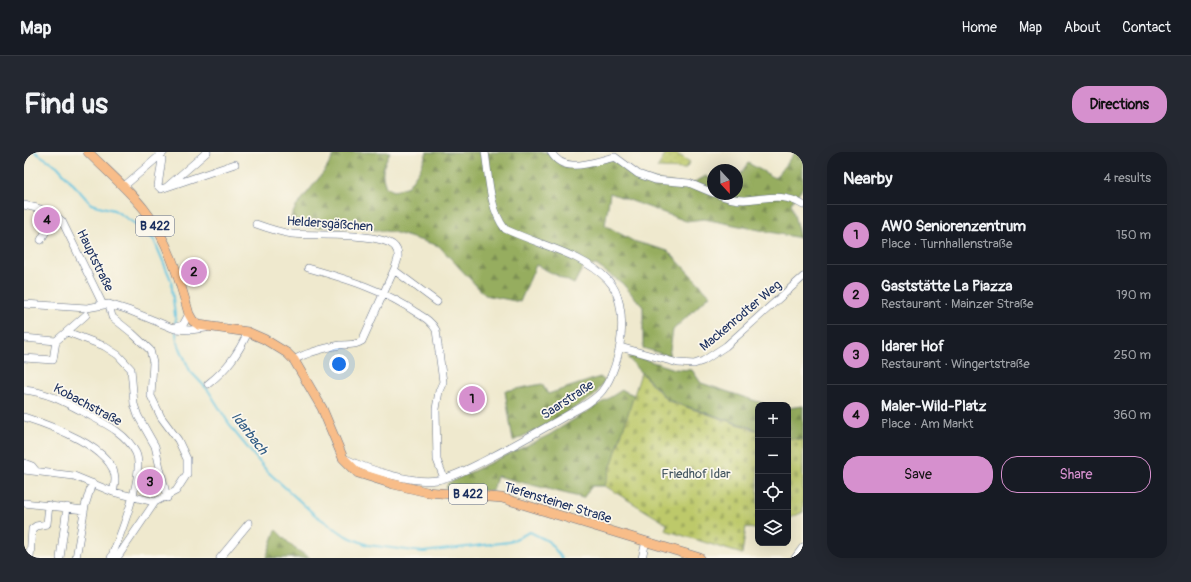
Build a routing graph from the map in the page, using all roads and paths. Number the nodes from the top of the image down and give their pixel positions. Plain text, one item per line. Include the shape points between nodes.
1 (88, 152) edge
2 (207, 152) edge
3 (485, 152) edge
4 (551, 152) edge
5 (162, 154) edge
6 (235, 164) dead end
7 (123, 187) junction
8 (165, 189) junction
9 (707, 190) edge
10 (743, 200) edge
11 (24, 205) edge
12 (803, 205) edge
13 (54, 215) junction
14 (256, 224) dead end
15 (41, 240) dead end
16 (308, 268) dead end
17 (394, 270) junction
18 (803, 277) edge
19 (384, 294) junction
20 (437, 302) dead end
21 (24, 304) edge
22 (106, 304) junction
23 (189, 314) junction
24 (86, 315) dead end
25 (185, 327) junction
26 (209, 327) junction
27 (67, 332) junction
28 (248, 332) junction
29 (24, 338) edge
30 (56, 341) junction
31 (620, 347) junction
32 (24, 358) edge
33 (294, 360) junction
34 (208, 384) dead end
35 (24, 390) edge
36 (24, 417) edge
37 (343, 458) junction
38 (24, 462) edge
39 (24, 470) edge
40 (36, 471) junction
41 (444, 478) junction
42 (92, 483) junction
43 (113, 492) junction
44 (132, 496) junction
45 (167, 498) junction
46 (155, 502) junction
47 (24, 503) edge
48 (48, 505) junction
49 (67, 507) junction
50 (84, 510) junction
51 (249, 523) dead end
52 (646, 541) junction
53 (803, 547) edge
54 (30, 558) edge
55 (60, 558) edge
56 (76, 558) edge
57 (113, 558) edge
58 (220, 558) edge
59 (642, 558) edge
60 (700, 558) edge
61 (796, 558) edge

1 - 7 main road, B 422
2 - 8 street
3 - 31 street, Saarstraße via 492,199 498,220 505,229 576,259 601,274 614,288 621,315
4 - 9 street via 566,165 577,166 615,156 638,174 655,180 689,183
5 - 7 street
5 - 8 street via 158,186
6 - 8 street
7 - 23 main road, B 422 via 155,225 170,258
10 - 12 street via 777,196
11 - 13 street, Hauptstraße via 37,207
13 - 15 street
13 - 22 street, Hauptstraße via 62,221
14 - 17 street, Heldersgäßchen via 294,234 380,239 394,246 398,253 399,258
16 - 19 street via 364,285
17 - 19 street, Heldersgäßchen
17 - 20 street
18 - 31 street, Mackenrodter Weg via 726,346 702,361 694,364 678,363
19 - 33 street, Heldersgäßchen via 359,343 303,355
19 - 41 street via 407,306 432,324 436,330 443,382 438,391 436,409 437,460
21 - 22 street via 87,308
22 - 25 street, Hauptstraße via 118,306 171,328
22 - 45 street via 112,317 150,350 153,363 151,396 154,405 178,440 187,460 187,474 182,485
23 - 25 street
23 - 26 main road, Hauptstraße / B 422 via 197,324
24 - 27 street
25 - 26 street, Hauptstraße
26 - 28 main road, Hauptstraße / B 422
27 - 30 street
27 - 45 street via 104,346 118,355 131,369 134,404 155,446
28 - 33 main road, Hauptstraße / B 422 via 278,347
28 - 34 street via 231,363
29 - 30 street
30 - 32 street via 52,360
31 - 41 street, Saarstraße via 607,383 595,398 494,456
33 - 37 main road, Hauptstraße / B 422 via 322,408
35 - 44 street, Kobachstraße via 57,398 109,426 127,440 136,452 138,463
36 - 43 street via 86,444 104,456 115,478
37 - 41 street, Saarstraße via 392,475 428,481
37 - 52 main road, Tiefensteiner Straße / B 422 via 358,473 393,484 434,493 502,498
38 - 40 street
39 - 40 street
40 - 42 street via 74,476
42 - 43 street
42 - 50 street
43 - 44 street
44 - 46 street
44 - 57 street, Kobachstraße
45 - 46 street
46 - 57 street
47 - 48 street
48 - 49 street
48 - 54 street via 47,524 32,529
49 - 50 street
49 - 55 street
50 - 56 street
51 - 58 street
52 - 59 street
52 - 60 main road, Tiefensteiner Straße / B 422
53 - 61 street

